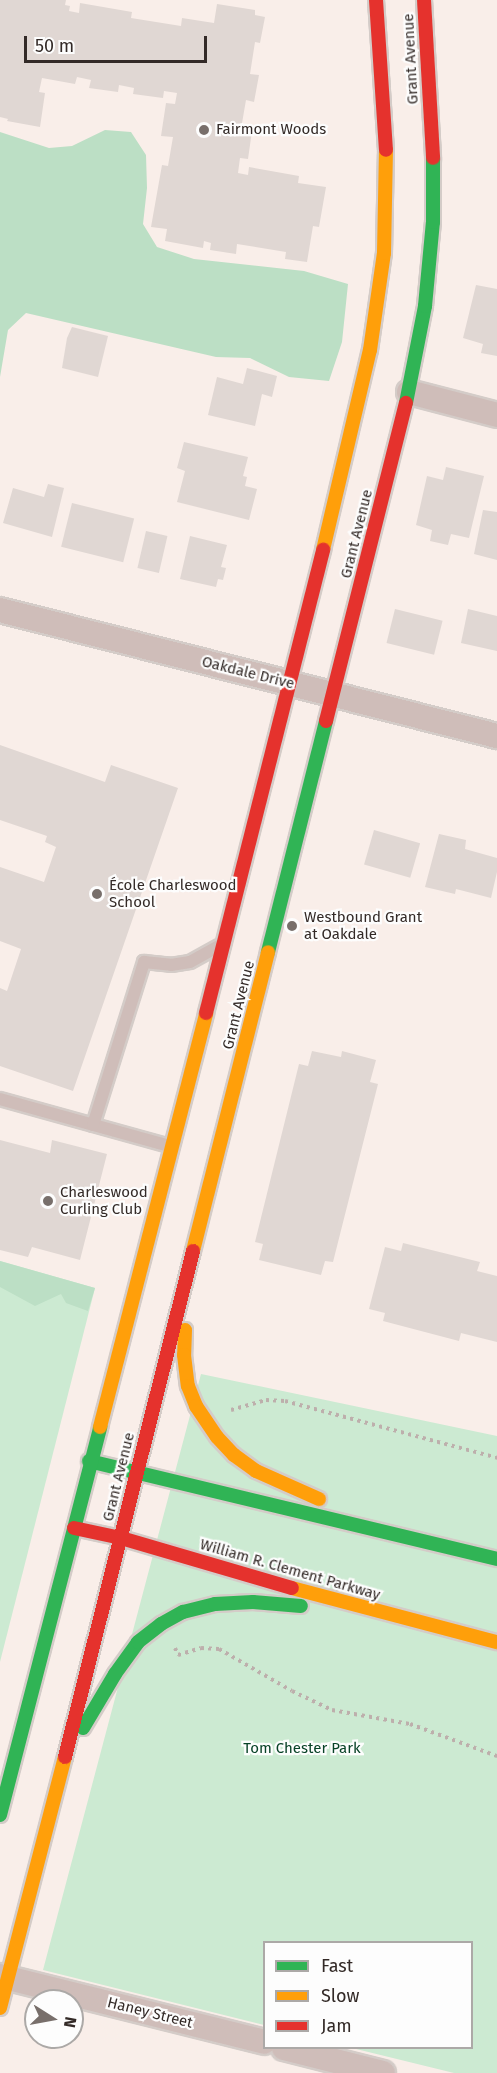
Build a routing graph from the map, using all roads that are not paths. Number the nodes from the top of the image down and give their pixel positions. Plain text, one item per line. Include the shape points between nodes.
1 (376, 0) edge
2 (424, 0) edge
3 (409, 392) junction
4 (497, 415) edge
5 (0, 610) edge
6 (291, 684) junction
7 (334, 694) junction
8 (497, 736) edge
9 (222, 944) junction
10 (0, 1099) edge
11 (93, 1125) junction
12 (170, 1146) junction
13 (186, 1280) junction
14 (89, 1461) junction
15 (137, 1473) junction
16 (74, 1528) junction
17 (400, 1534) junction
18 (121, 1538) junction
19 (497, 1559) edge
20 (376, 1612) junction
21 (497, 1642) edge
22 (63, 1763) junction
23 (0, 1815) edge
24 (4, 1977) edge
25 (0, 2008) edge
26 (263, 2042) edge
27 (288, 2049) edge
28 (383, 2073) edge

1 - 6 main road, Grant Avenue via 386,154 384,252 370,350
2 - 3 main road, Grant Avenue via 433,222 425,306
3 - 4 street
3 - 7 main road, Grant Avenue
5 - 6 street, Oakdale Drive
6 - 7 street, Oakdale Drive
6 - 9 main road, Grant Avenue
7 - 8 street, Oakdale Drive
7 - 13 main road, Grant Avenue
9 - 11 lane via 190,962 144,962
9 - 12 main road, Grant Avenue
10 - 11 lane
11 - 12 lane
12 - 14 main road, Grant Avenue
13 - 15 main road, Grant Avenue
13 - 17 main road via 184,1355 188,1386 217,1437 256,1471
14 - 15 main road
14 - 16 main road, Grant Avenue
15 - 17 main road
15 - 18 main road, Grant Avenue
16 - 18 main road, William R. Clement Parkway
16 - 23 main road, Grant Avenue
17 - 19 main road
18 - 20 main road, William R. Clement Parkway
18 - 22 main road, Grant Avenue
20 - 21 main road, William R. Clement Parkway
20 - 22 main road via 253,1602 215,1604 183,1612 138,1642
22 - 24 main road, Grant Avenue
24 - 25 main road, Grant Avenue
24 - 26 street, Haney Street
27 - 28 street

